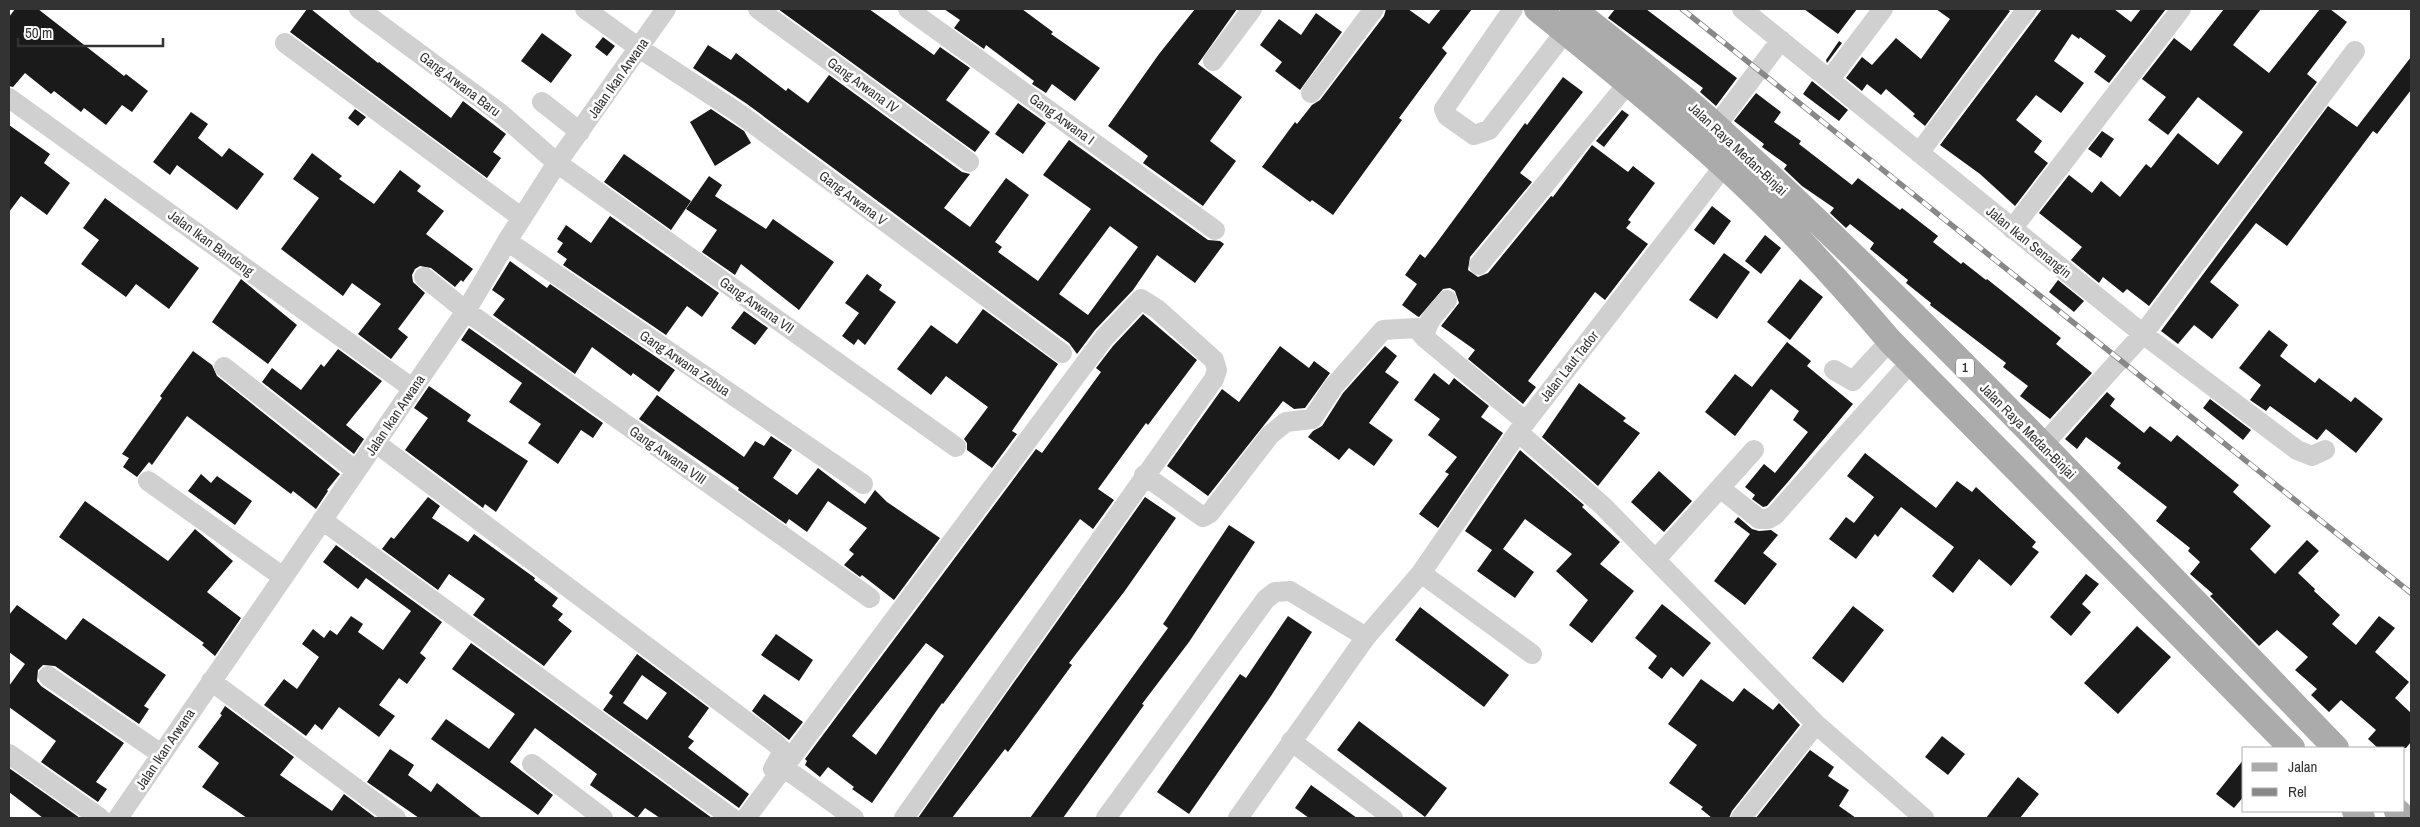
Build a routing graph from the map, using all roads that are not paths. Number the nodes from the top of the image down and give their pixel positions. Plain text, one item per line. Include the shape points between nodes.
1 (359, 9) edge
2 (585, 9) edge
3 (666, 9) edge
4 (758, 9) edge
5 (908, 9) edge
6 (1252, 9) edge
7 (1374, 9) edge
8 (1512, 9) edge
9 (1537, 9) edge
10 (1742, 9) edge
11 (1883, 9) edge
12 (2027, 9) edge
13 (2181, 9) edge
14 (1569, 20) edge
15 (1781, 40) junction
16 (285, 43) dead end
17 (639, 48) junction
18 (2355, 51) dead end
19 (1212, 61) dead end
20 (1830, 79) junction
21 (1628, 83) junction
22 (1311, 92) dead end
23 (9, 98) edge
24 (542, 102) dead end
25 (1716, 126) junction
26 (580, 132) junction
27 (1919, 153) junction
28 (969, 162) dead end
29 (557, 163) junction
30 (1724, 166) junction
31 (522, 218) junction
32 (2012, 229) junction
33 (1215, 230) dead end
34 (506, 241) junction
35 (1479, 265) dead end
36 (424, 277) dead end
37 (1447, 300) dead end
38 (466, 311) junction
39 (2143, 334) junction
40 (1425, 338) junction
41 (1890, 341) junction
42 (1062, 353) dead end
43 (1911, 362) junction
44 (224, 367) dead end
45 (1834, 370) dead end
46 (412, 388) junction
47 (1522, 427) junction
48 (376, 443) junction
49 (2043, 445) junction
50 (956, 447) dead end
51 (1754, 450) dead end
52 (2325, 450) dead end
53 (356, 471) junction
54 (1144, 475) junction
55 (148, 481) dead end
56 (863, 484) dead end
57 (1720, 488) junction
58 (322, 520) junction
59 (1656, 558) junction
60 (1421, 573) junction
61 (283, 577) junction
62 (870, 598) dead end
63 (1366, 637) junction
64 (1532, 654) dead end
65 (48, 676) dead end
66 (211, 681) junction
67 (1816, 724) junction
68 (1291, 741) junction
69 (2291, 747) edge
70 (2335, 747) edge
71 (9, 754) edge
72 (161, 754) junction
73 (532, 764) dead end
74 (783, 767) junction
75 (100, 818) edge
76 (118, 818) edge
77 (396, 818) edge
78 (603, 818) edge
79 (732, 818) edge
80 (736, 818) edge
81 (746, 818) edge
82 (854, 818) edge
83 (904, 818) edge
84 (1106, 818) edge
85 (1238, 818) edge
86 (1393, 818) edge
87 (1741, 818) edge
88 (1924, 818) edge

1 - 29 street, Gang Arwana Baru via 500,113
2 - 17 street, Gang Arwana V
3 - 17 street, Jalan Ikan Arwana
4 - 28 street, Gang Arwana IV
5 - 33 street, Gang Arwana I
6 - 19 street
7 - 22 street
8 - 14 street via 1444,109 1447,116 1474,134 1490,130
9 - 14 main road, Jalan Raya Medan-Binjai / 1
10 - 15 street, Jalan Ikan Senangin
11 - 20 street
12 - 27 street
13 - 32 street
14 - 21 main road, Jalan Raya Medan-Binjai / 1
14 - 25 main road, Jalan Raya Medan-Binjai / 1
15 - 20 street, Jalan Ikan Senangin
15 - 25 street
16 - 31 street
17 - 26 street, Jalan Ikan Arwana
17 - 42 street, Gang Arwana V via 740,114
18 - 39 street
20 - 27 street, Jalan Ikan Senangin
21 - 30 main road, Jalan Raya Medan-Binjai / 1
21 - 35 street
23 - 46 street, Jalan Ikan Bandeng
24 - 26 street
25 - 49 main road, Jalan Raya Medan-Binjai / 1
26 - 29 street, Jalan Ikan Arwana
27 - 32 street, Jalan Ikan Senangin
29 - 31 street, Jalan Ikan Arwana
29 - 50 street, Gang Arwana VII
30 - 41 main road, Jalan Raya Medan-Binjai / 1 via 1842,286
30 - 47 street, Jalan Laut Tador
31 - 34 street, Jalan Ikan Arwana
32 - 39 street, Jalan Ikan Senangin
34 - 38 street, Jalan Ikan Arwana
34 - 56 street, Gang Arwana Zebua
36 - 38 street, Gang Arwana VIII
37 - 40 street via 1429,321
38 - 46 street, Jalan Ikan Arwana
38 - 62 street, Gang Arwana VIII
39 - 49 street
39 - 52 street, Jalan Ikan Senangin via 2298,450 2312,456
40 - 47 street
40 - 54 street via 1416,328 1383,330 1334,386 1312,419 1286,422 1270,435 1203,518
41 - 43 main road, Jalan Raya Medan-Binjai / 1
41 - 45 street via 1853,381
43 - 57 street via 1775,515 1759,519
43 - 69 main road, Jalan Raya Medan-Binjai / 1
44 - 53 street
46 - 48 street, Jalan Ikan Arwana
47 - 59 street
47 - 60 street, Jalan Laut Tador
48 - 53 street, Jalan Ikan Arwana
48 - 80 street via 783,751 780,760
49 - 70 main road, Jalan Raya Medan-Binjai / 1
51 - 57 street
53 - 58 street, Jalan Ikan Arwana
54 - 74 street via 1214,379 1217,370 1214,360 1141,299 1104,338
54 - 83 street
55 - 61 street
57 - 59 street
58 - 61 street, Jalan Ikan Arwana
58 - 79 street
59 - 67 street
60 - 63 street, Jalan Laut Tador
60 - 64 street
61 - 66 street, Jalan Ikan Arwana
63 - 68 street, Jalan Laut Tador
63 - 84 street via 1290,591 1275,592 1266,599
65 - 72 street
66 - 72 street, Jalan Ikan Arwana
66 - 77 street
67 - 87 street
67 - 88 street
68 - 85 street, Jalan Laut Tador
68 - 86 street
71 - 75 street
72 - 76 street, Jalan Ikan Arwana
73 - 78 street
74 - 81 street
74 - 82 street

